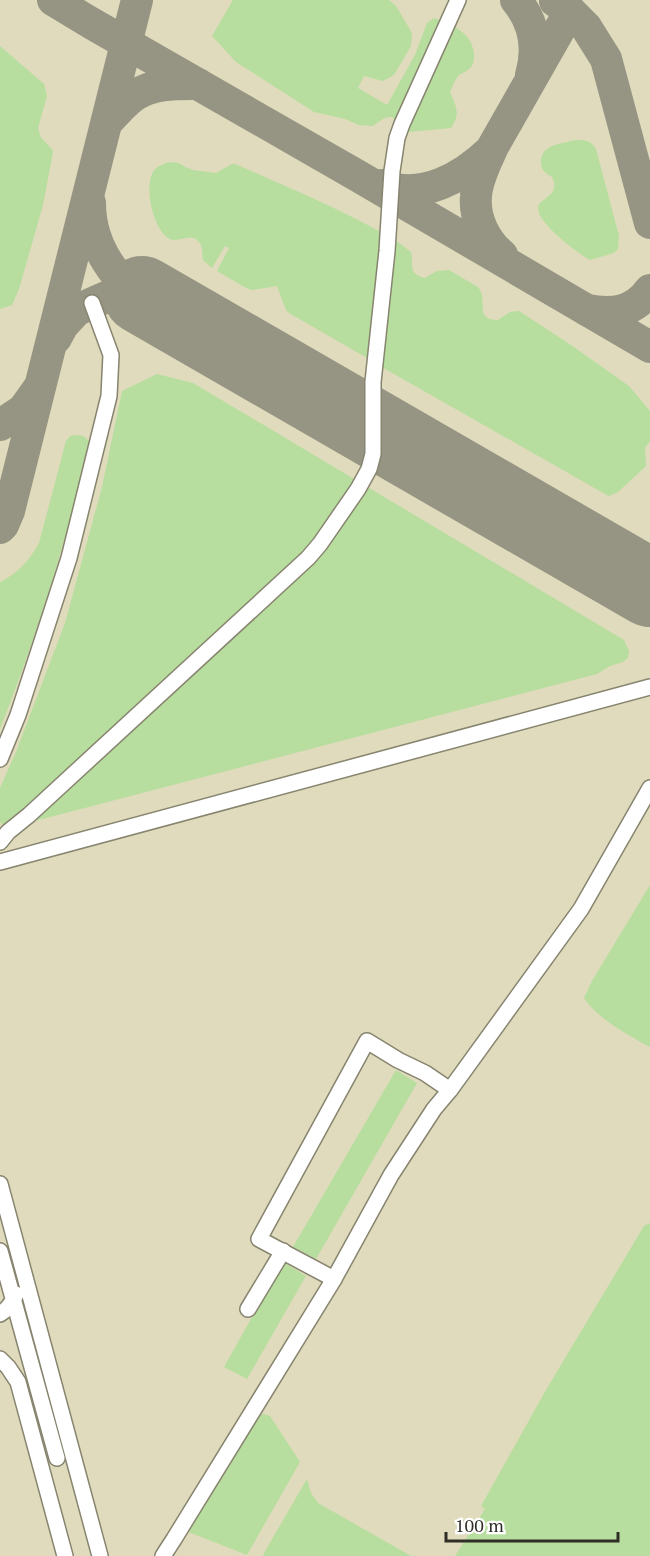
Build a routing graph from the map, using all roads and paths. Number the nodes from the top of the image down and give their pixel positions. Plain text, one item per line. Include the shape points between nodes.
1 (458, 0) edge
2 (92, 303) dead end
3 (650, 687) edge
4 (0, 759) edge
5 (650, 788) edge
6 (0, 842) edge
7 (0, 862) edge
8 (450, 1090) junction
9 (0, 1184) edge
10 (0, 1251) edge
11 (283, 1251) junction
12 (22, 1268) junction
13 (334, 1279) junction
14 (13, 1300) junction
15 (248, 1310) dead end
16 (0, 1314) edge
17 (0, 1359) edge
18 (57, 1458) dead end
19 (65, 1556) edge
20 (100, 1556) edge
21 (163, 1556) edge

1 - 6 lane via 397,138 373,382 373,454 369,469 308,558
2 - 4 lane via 111,355 109,396 69,558
3 - 7 lane
5 - 8 lane via 581,909
8 - 11 lane via 367,1041 259,1239
8 - 13 lane via 391,1174
9 - 12 lane
10 - 14 lane
11 - 13 lane
11 - 15 lane
12 - 14 lane
12 - 20 lane
13 - 21 lane
14 - 16 lane
14 - 18 lane
17 - 19 lane via 18,1382

